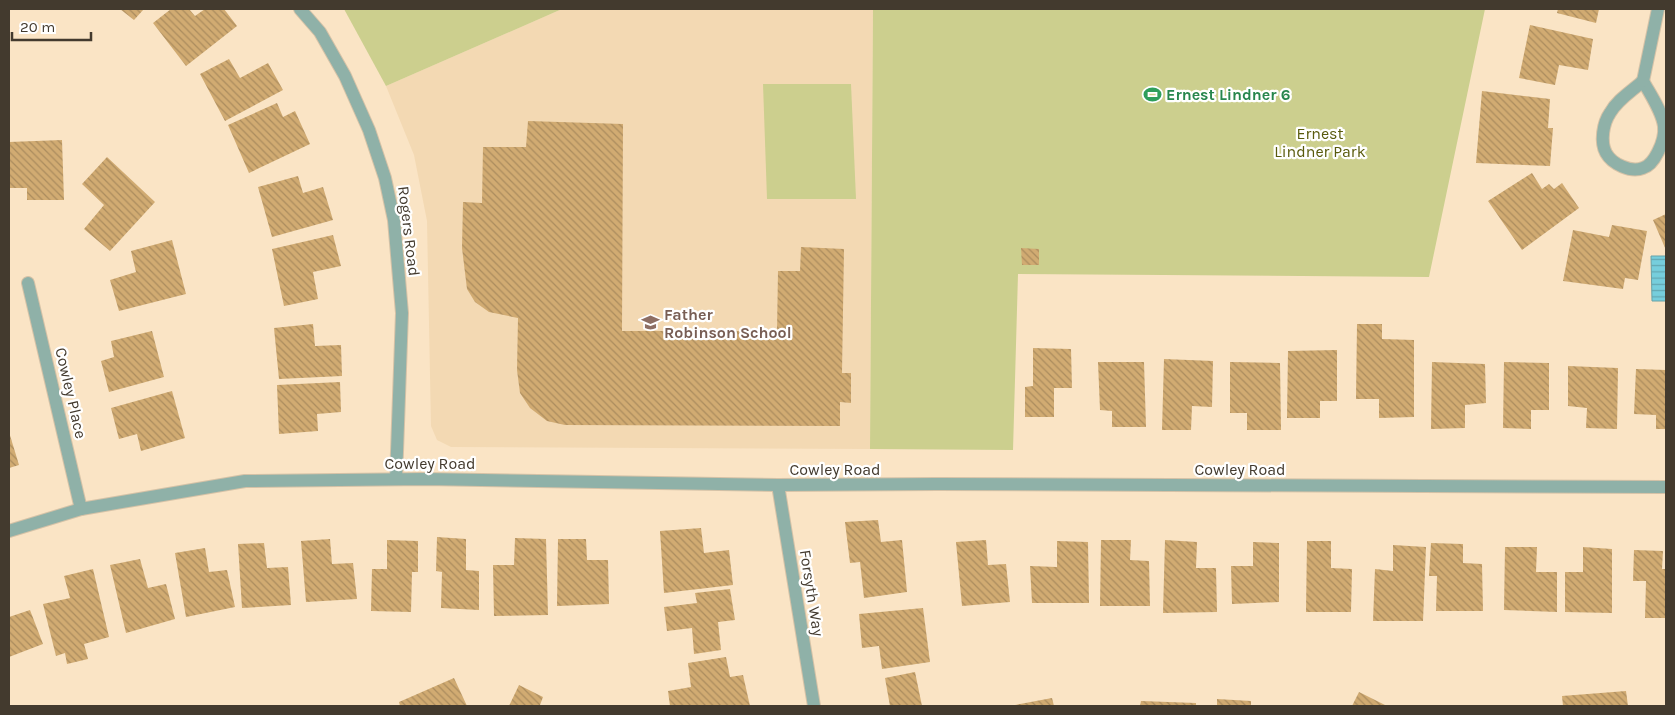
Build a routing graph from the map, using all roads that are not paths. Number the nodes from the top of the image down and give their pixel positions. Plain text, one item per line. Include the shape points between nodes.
1 (300, 9) edge
2 (1658, 9) edge
3 (1643, 81) junction
4 (28, 283) dead end
5 (396, 479) junction
6 (778, 485) junction
7 (1666, 487) edge
8 (81, 509) junction
9 (9, 531) edge
10 (814, 706) edge

1 - 5 street, Rogers Road via 320,32 345,76 380,162 394,220 402,313
2 - 3 street
3 - 3 street via 1614,106 1603,133 1604,148 1610,158 1633,169 1641,169 1652,161 1664,135 1662,119
4 - 8 street, Cowley Place
5 - 6 street, Cowley Road
5 - 8 street, Cowley Road via 245,481
6 - 7 street, Cowley Road
6 - 10 street, Forsyth Way
8 - 9 street, Cowley Road

